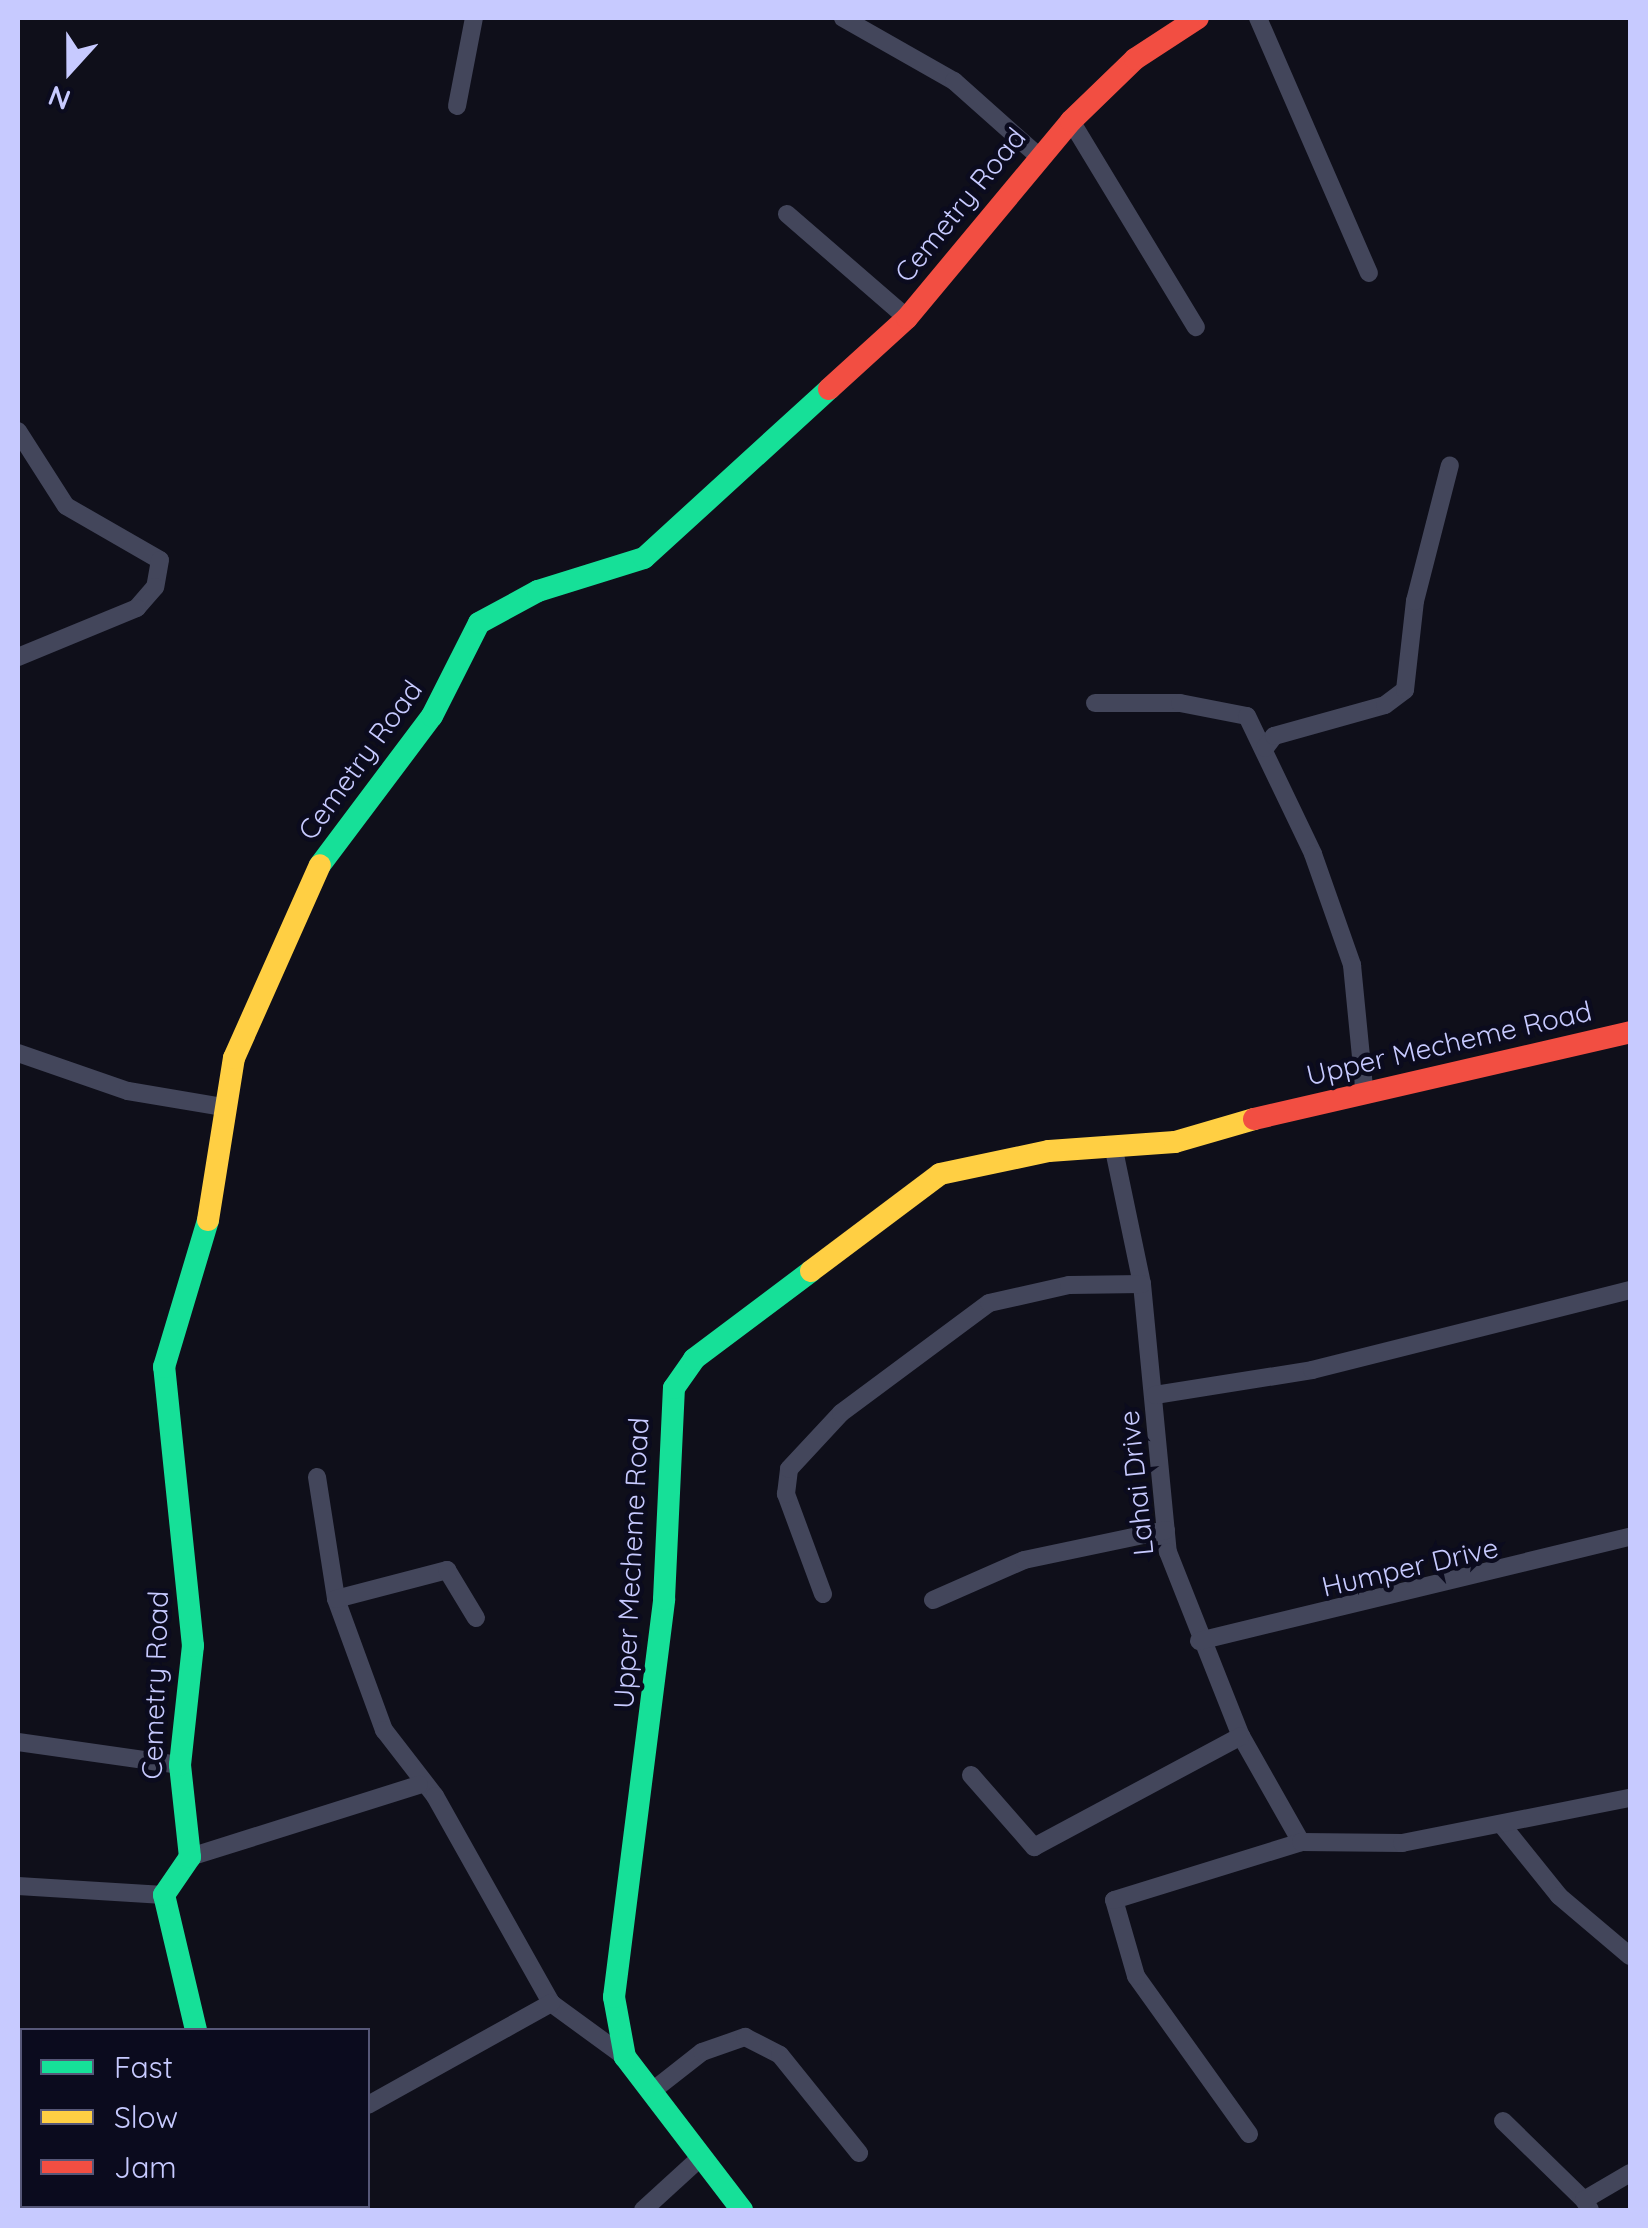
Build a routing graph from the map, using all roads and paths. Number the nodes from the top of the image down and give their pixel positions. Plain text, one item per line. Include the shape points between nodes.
1 (474, 18) edge
2 (843, 18) edge
3 (1198, 18) edge
4 (1258, 18) edge
5 (458, 106) dead end
6 (1071, 120) junction
7 (1037, 154) junction
8 (787, 214) dead end
9 (1369, 273) dead end
10 (907, 318) junction
11 (1196, 327) dead end
12 (18, 431) edge
13 (1450, 465) dead end
14 (18, 658) edge
15 (1094, 703) dead end
16 (1266, 748) junction
17 (1630, 1032) edge
18 (18, 1053) edge
19 (1364, 1088) junction
20 (224, 1106) junction
21 (1114, 1150) junction
22 (1142, 1284) junction
23 (1630, 1290) edge
24 (1155, 1395) junction
25 (316, 1477) dead end
26 (1166, 1530) junction
27 (1630, 1536) edge
28 (823, 1594) dead end
29 (336, 1598) junction
30 (934, 1600) dead end
31 (476, 1618) dead end
32 (1199, 1641) junction
33 (1241, 1736) junction
34 (18, 1742) edge
35 (180, 1765) junction
36 (972, 1775) dead end
37 (419, 1784) junction
38 (1630, 1798) edge
39 (1502, 1825) junction
40 (1301, 1842) junction
41 (190, 1857) junction
42 (18, 1886) edge
43 (164, 1895) junction
44 (1630, 1956) edge
45 (551, 2004) junction
46 (196, 2028) edge
47 (625, 2057) junction
48 (651, 2092) junction
49 (370, 2104) edge
50 (1503, 2121) dead end
51 (1249, 2134) dead end
52 (860, 2153) dead end
53 (701, 2158) junction
54 (1630, 2174) edge
55 (1587, 2205) edge
56 (644, 2210) edge
57 (742, 2210) edge

1 - 5 street
2 - 7 street via 954,80
3 - 6 street, Cemetry Road
4 - 9 street
6 - 7 street, Cemetry Road
6 - 11 street
7 - 10 street, Cemetry Road
8 - 10 street
10 - 20 street, Cemetry Road via 644,558 538,591 479,623 432,716 346,822 297,907 234,1058
12 - 14 street via 66,506 160,560 138,608
13 - 16 street via 1415,601 1405,690 1385,705 1274,736
15 - 16 street via 1180,703 1247,716
16 - 19 street via 1352,965
17 - 19 street, Upper Mecheme Road
18 - 20 street via 128,1092
19 - 21 street, Upper Mecheme Road
20 - 35 street, Cemetry Road via 214,1200 164,1367 192,1593
21 - 22 street, Lahai Drive
21 - 47 street, Upper Mecheme Road via 1048,1151 940,1174 716,1340 674,1388 661,1634 614,1997
22 - 24 street, Lahai Drive
22 - 28 street via 1069,1286 988,1303 841,1413 790,1468 786,1494
23 - 24 street via 1312,1370
24 - 26 street, Lahai Drive
25 - 29 street
26 - 30 street via 1024,1560
26 - 32 street, Lahai Drive
27 - 32 street, Humper Drive
29 - 31 street via 447,1570
29 - 37 street via 384,1730
32 - 33 street, Lahai Drive
33 - 36 street via 1034,1847 1020,1842
33 - 40 street, Lahai Drive
34 - 35 street
35 - 41 street, Cemetry Road
37 - 41 street
37 - 45 street via 435,1796
38 - 39 street
39 - 40 street via 1402,1843
39 - 44 street via 1559,1896
40 - 51 street via 1114,1900 1136,1976
41 - 43 street
42 - 43 street
43 - 46 street
45 - 47 street
45 - 49 street
47 - 48 street, Upper Mecheme Road
48 - 52 street via 702,2052 745,2038 780,2056
48 - 53 street, Upper Mecheme Road
50 - 55 street
53 - 56 street
53 - 57 street, Upper Mecheme Road
54 - 55 street

